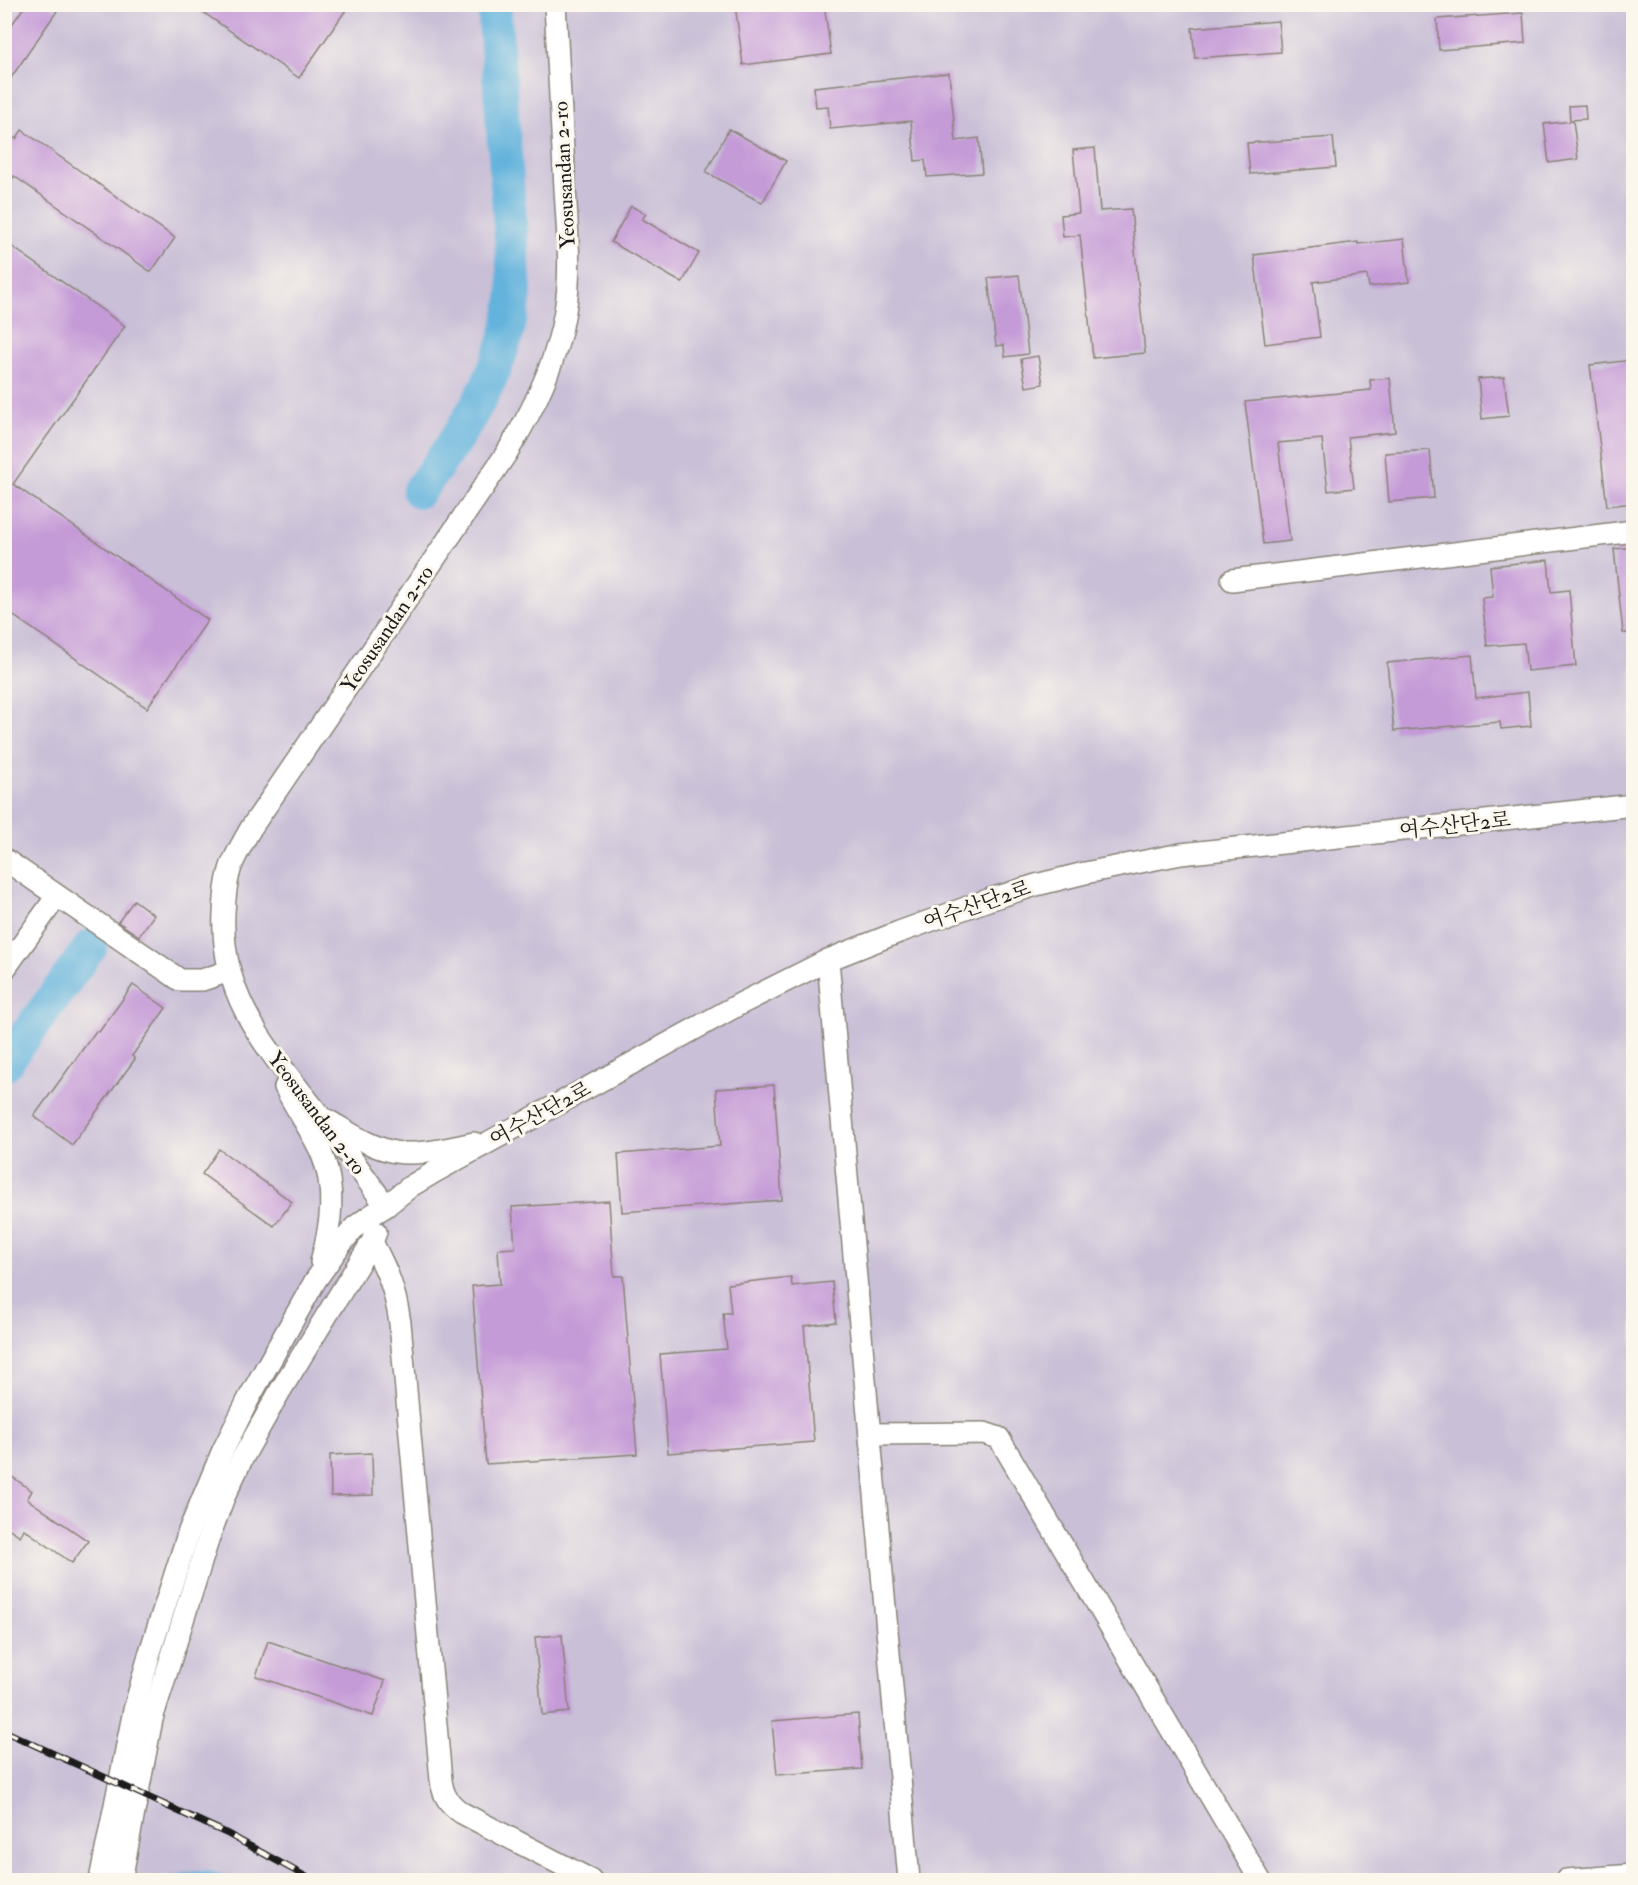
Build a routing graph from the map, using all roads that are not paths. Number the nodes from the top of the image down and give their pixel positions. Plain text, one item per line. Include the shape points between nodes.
1 (555, 4) edge
2 (1634, 531) edge
3 (1232, 580) dead end
4 (1634, 805) edge
5 (4, 860) edge
6 (57, 896) junction
7 (828, 960) junction
8 (4, 970) edge
9 (229, 971) junction
10 (276, 1060) junction
11 (321, 1117) junction
12 (498, 1137) junction
13 (386, 1206) junction
14 (372, 1242) junction
15 (315, 1281) junction
16 (870, 1434) junction
17 (1634, 1875) edge
18 (100, 1881) edge
19 (121, 1881) edge
20 (591, 1881) edge
21 (909, 1881) edge
22 (1260, 1881) edge
23 (1566, 1881) edge

1 - 9 street, Yeosusandan 2-ro via 568,252 566,308 558,344 522,429 241,846 226,886 223,927
2 - 3 street
4 - 7 street, 여수산단2로 via 1181,854 1133,863 988,900
5 - 6 street
6 - 8 street
6 - 9 street via 180,980 202,980
7 - 12 street, 여수산단2로
7 - 16 street
9 - 10 street, Yeosusandan 2-ro via 245,1011
10 - 11 street, Yeosusandan 2-ro
10 - 15 street via 284,1084 320,1151 330,1184 331,1219
11 - 12 street via 395,1152 434,1150
11 - 13 street, Yeosusandan 2-ro
12 - 13 street, 여수산단2로 via 411,1186
13 - 14 street
13 - 15 street, 여수산단2로 via 356,1227
14 - 19 street via 280,1391 232,1478 208,1537 152,1719
14 - 20 street via 396,1296 400,1323 441,1780 446,1799 462,1813
15 - 18 street via 249,1398 189,1531 134,1710
16 - 21 street
16 - 22 street via 984,1433 999,1438
17 - 23 street

